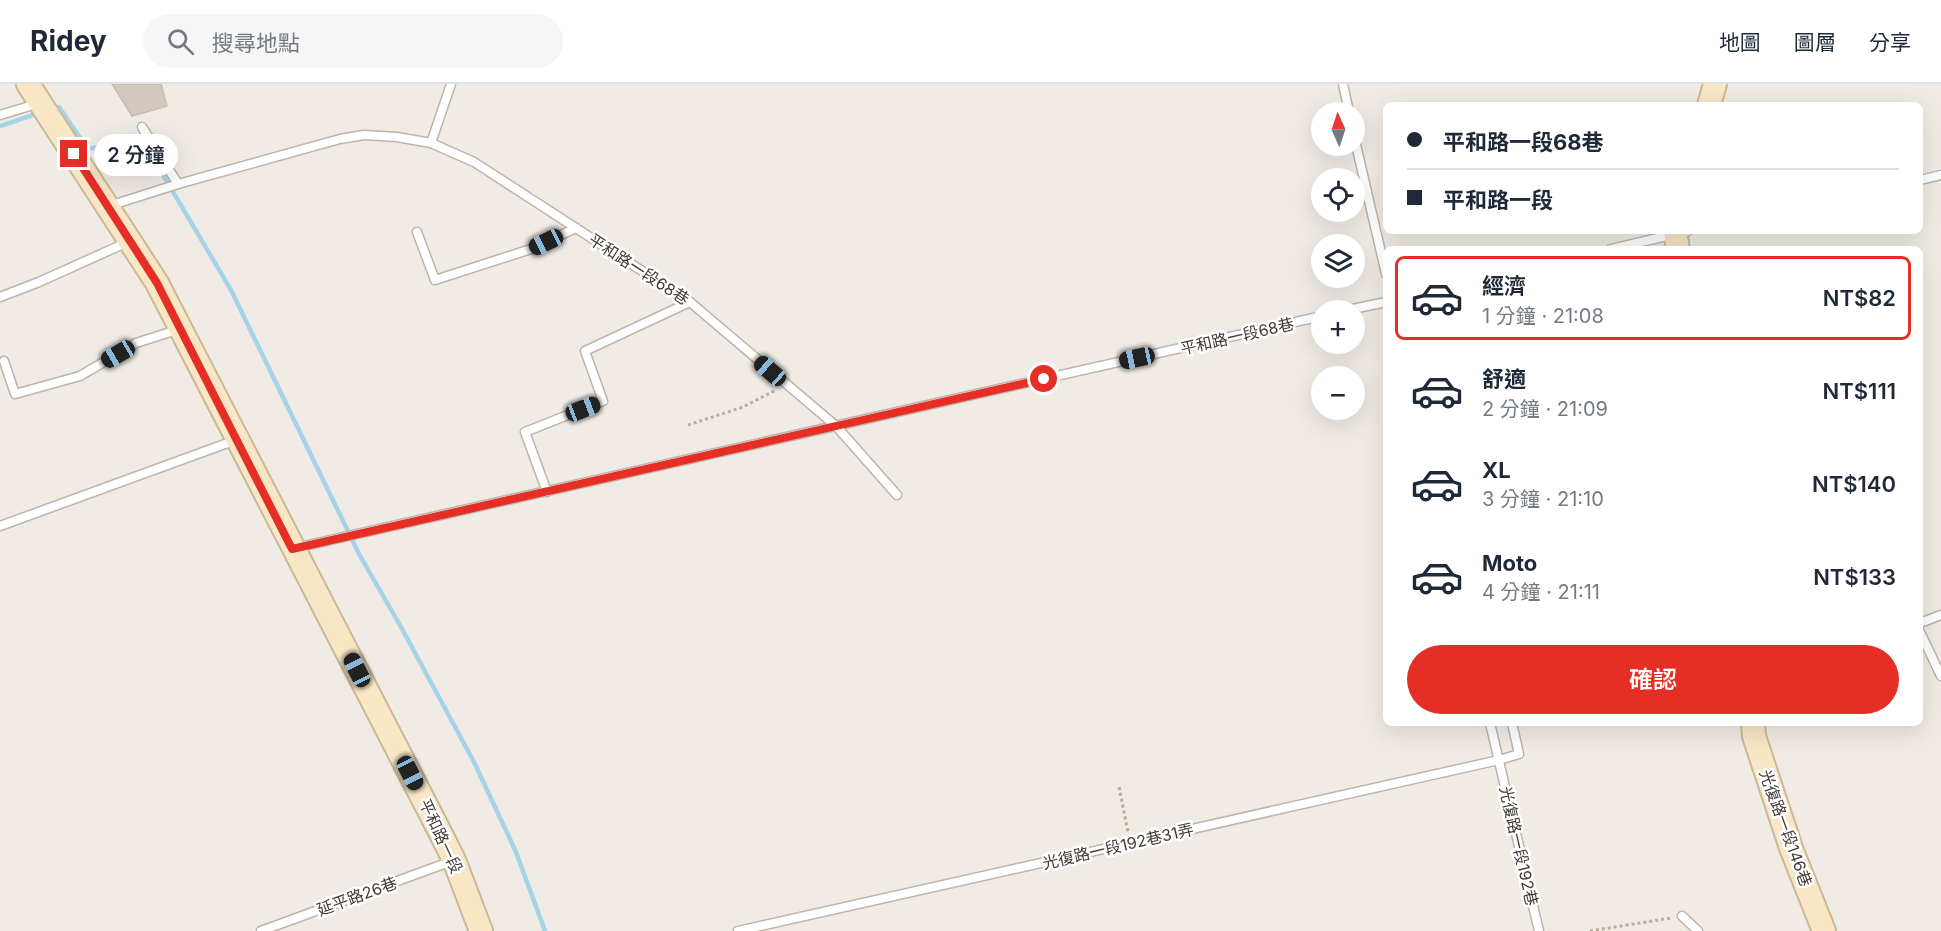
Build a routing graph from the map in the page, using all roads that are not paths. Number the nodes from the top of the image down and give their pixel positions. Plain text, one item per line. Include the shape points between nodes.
1 (451, 84) edge
2 (1343, 84) edge
3 (1715, 84) edge
4 (34, 93) edge
5 (1347, 102) edge
6 (1711, 102) edge
7 (0, 115) edge
8 (142, 127) dead end
9 (431, 143) junction
10 (1359, 156) edge
11 (1941, 176) edge
12 (1923, 179) edge
13 (178, 184) junction
14 (108, 207) junction
15 (576, 228) junction
16 (417, 232) dead end
17 (1679, 236) edge
18 (130, 241) junction
19 (1627, 246) edge
20 (1383, 261) edge
21 (0, 297) edge
22 (690, 302) junction
23 (1383, 303) edge
24 (1365, 306) edge
25 (1311, 318) edge
26 (180, 329) junction
27 (4, 361) dead end
28 (836, 426) junction
29 (237, 440) junction
30 (547, 492) junction
31 (897, 495) dead end
32 (0, 526) edge
33 (292, 549) junction
34 (1941, 615) edge
35 (1923, 622) edge
36 (1923, 638) edge
37 (1941, 676) edge
38 (1491, 726) edge
39 (1513, 726) edge
40 (1753, 726) edge
41 (1499, 760) junction
42 (454, 860) junction
43 (1682, 916) road end
44 (261, 931) edge
45 (481, 931) edge
46 (738, 931) edge
47 (1539, 931) edge
48 (1698, 931) edge
49 (1824, 931) edge

1 - 9 lane
2 - 5 lane
3 - 6 street
4 - 7 lane
4 - 14 street, 平和路一段
8 - 13 lane
9 - 13 lane, 平和路一段68巷 via 364,135
9 - 15 lane, 平和路一段68巷 via 474,162
10 - 20 lane
11 - 12 lane
13 - 14 lane, 平和路一段68巷
14 - 18 street, 平和路一段
15 - 16 lane via 531,249 435,280
15 - 22 lane, 平和路一段68巷
17 - 19 lane
18 - 21 lane
18 - 26 street, 平和路一段
22 - 28 lane, 平和路一段68巷
22 - 30 lane via 585,351 603,401 525,432
23 - 24 lane
25 - 28 lane, 平和路一段68巷
26 - 27 lane via 136,343 80,376 15,394
26 - 29 street, 平和路一段
28 - 30 lane, 平和路一段68巷
28 - 31 lane
29 - 32 lane
29 - 33 street, 平和路一段
30 - 33 lane, 平和路一段68巷
33 - 42 street, 平和路一段
34 - 35 lane
36 - 37 lane
38 - 41 lane, 光復路一段192巷
39 - 41 lane via 1519,754
40 - 49 street, 光復路一段146巷 via 1791,848
41 - 46 lane, 光復路一段192巷31弄
41 - 47 lane, 光復路一段192巷
42 - 44 lane, 延平路26巷
42 - 45 street, 平和路一段
43 - 48 lane

